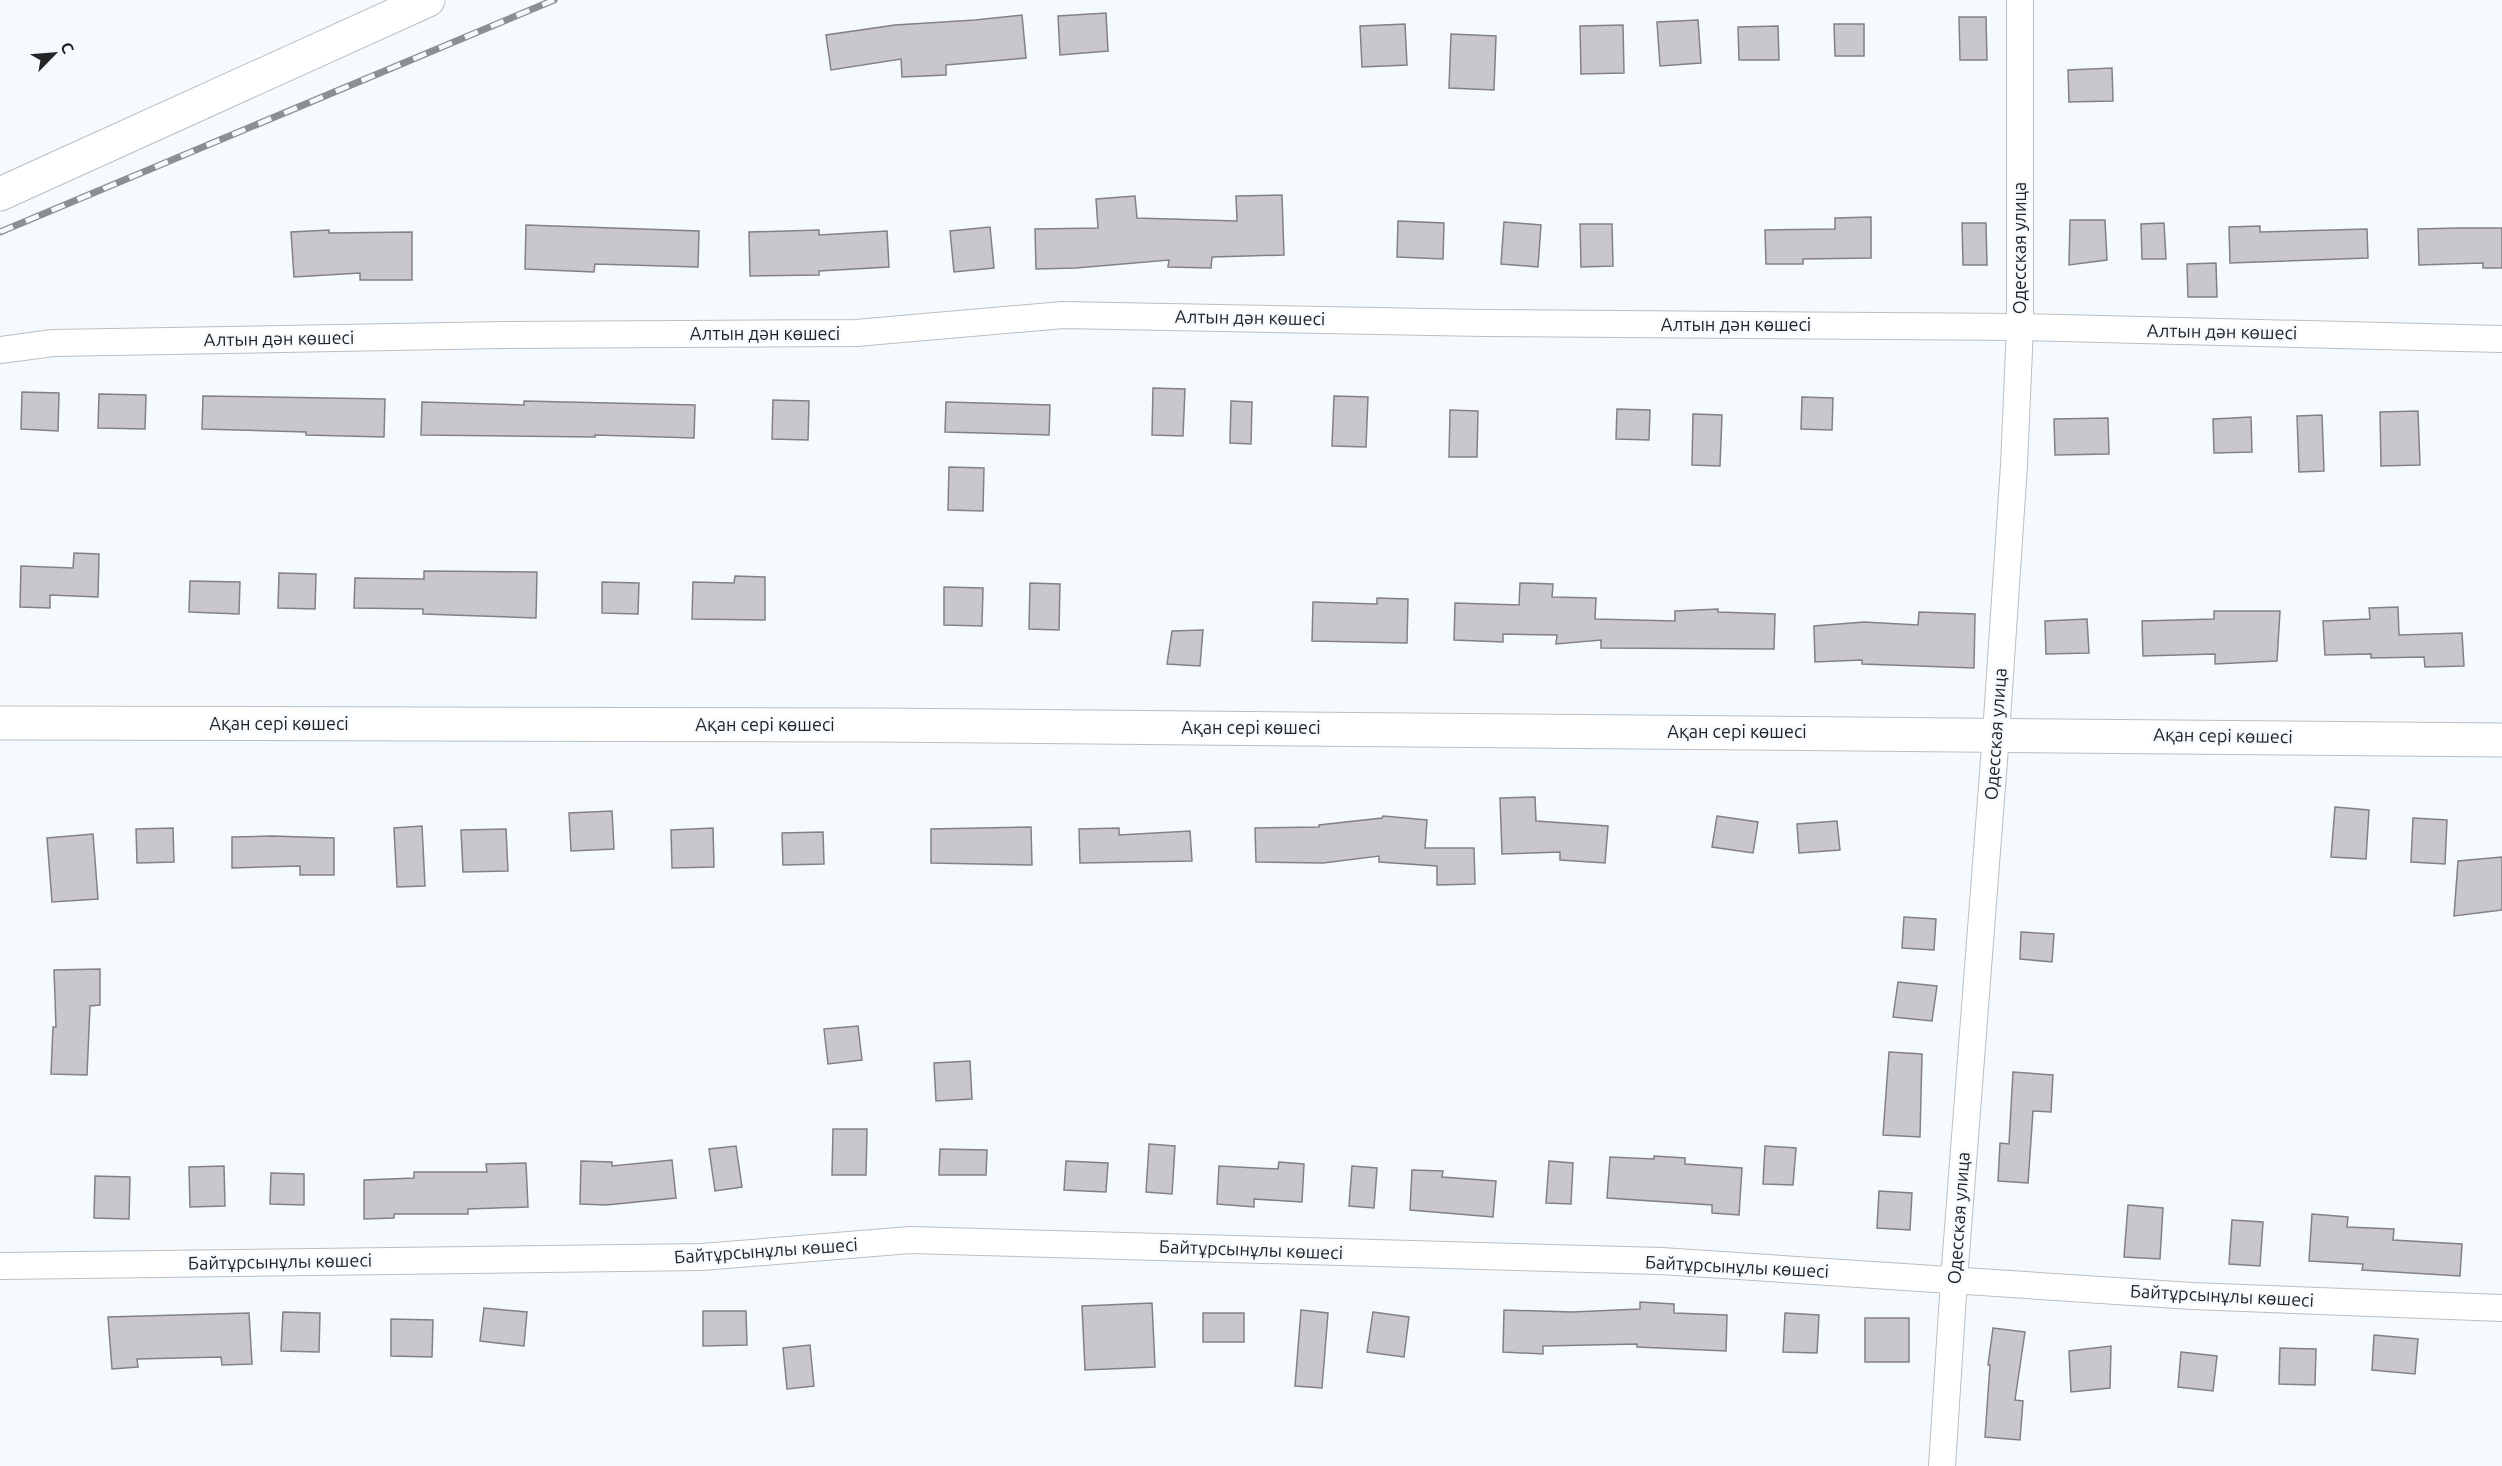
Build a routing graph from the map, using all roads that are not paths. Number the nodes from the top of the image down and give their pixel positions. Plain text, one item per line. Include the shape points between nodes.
1 (428, 0) edge
2 (2020, 0) edge
3 (0, 194) edge
4 (2020, 327) junction
5 (2502, 339) edge
6 (0, 350) edge
7 (0, 723) edge
8 (1996, 734) junction
9 (2502, 740) edge
10 (0, 1266) edge
11 (1954, 1280) junction
12 (2502, 1308) edge
13 (1942, 1466) edge

1 - 3 street
2 - 4 street, Одесская улица
4 - 5 street, Алтын дән көшесі
4 - 6 street, Алтын дән көшесі via 1063,315 856,333 64,343
4 - 8 street, Одесская улица
7 - 8 street, Ақан сері көшесі
8 - 9 street, Ақан сері көшесі
8 - 11 street, Одесская улица
10 - 11 street, Байтұрсынұлы көшесі via 702,1257 909,1240 1661,1261
11 - 12 street, Байтұрсынұлы көшесі via 2193,1296
11 - 13 street, Одесская улица

